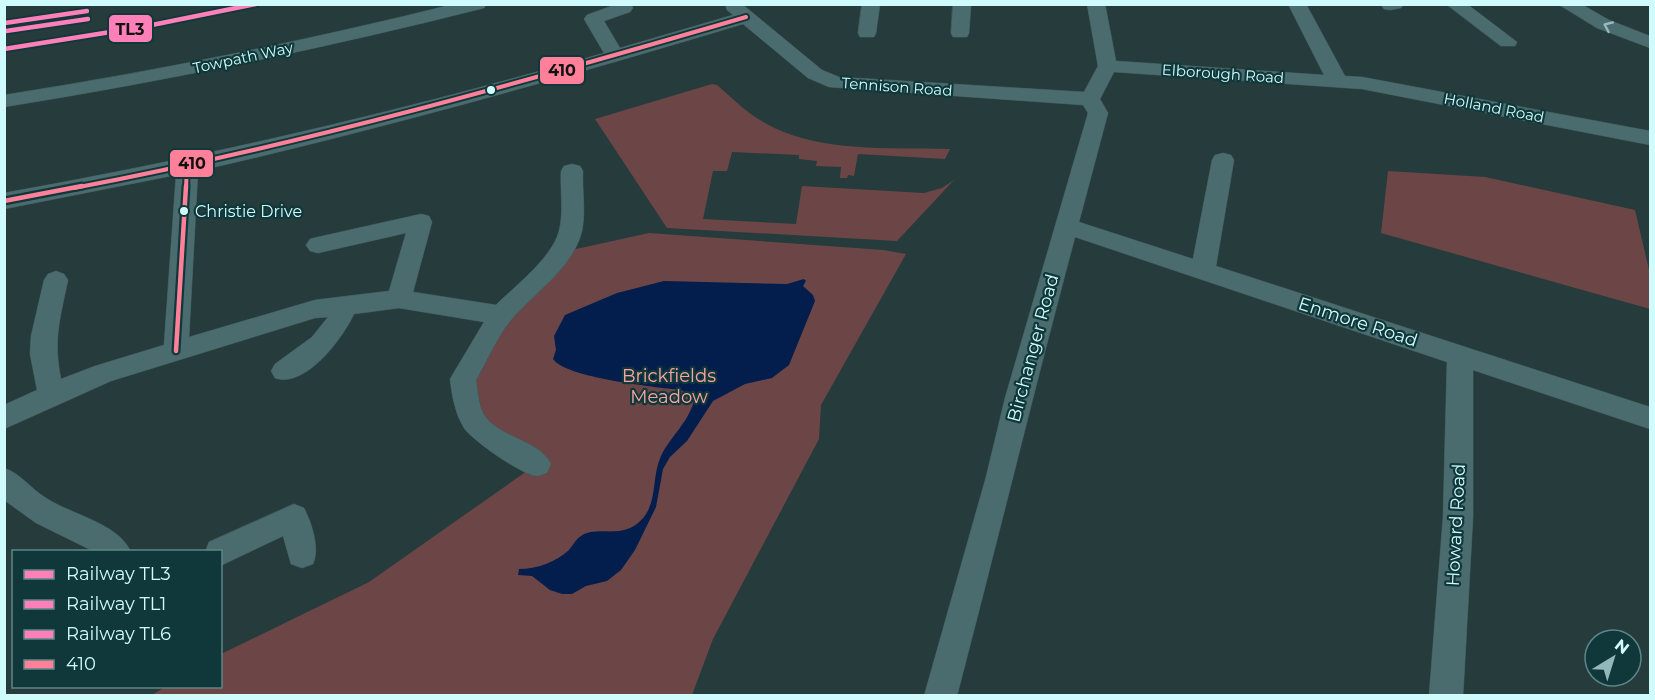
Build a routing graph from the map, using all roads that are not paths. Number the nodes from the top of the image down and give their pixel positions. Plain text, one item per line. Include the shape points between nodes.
1 (478, 4) edge
2 (871, 4) edge
3 (962, 4) edge
4 (1096, 4) edge
5 (1296, 4) edge
6 (1455, 4) edge
7 (1567, 4) edge
8 (624, 8) dead end
9 (739, 11) edge
10 (867, 33) dead end
11 (960, 33) dead end
12 (1508, 42) dead end
13 (1650, 42) edge
14 (616, 57) junction
15 (1108, 66) junction
16 (1337, 80) junction
17 (1090, 99) junction
18 (4, 101) edge
19 (1650, 138) edge
20 (1223, 160) dead end
21 (187, 166) junction
22 (572, 171) dead end
23 (4, 201) edge
24 (1066, 226) junction
25 (318, 245) dead end
26 (1203, 271) junction
27 (56, 280) dead end
28 (399, 299) junction
29 (346, 305) junction
30 (501, 315) junction
31 (176, 351) junction
32 (1460, 355) junction
33 (284, 371) dead end
34 (51, 395) junction
35 (1650, 417) edge
36 (4, 418) edge
37 (537, 464) dead end
38 (4, 480) edge
39 (115, 550) edge
40 (222, 551) edge
41 (302, 554) dead end
42 (940, 696) edge
43 (1446, 696) edge

1 - 18 street, Towpath Way via 146,78
2 - 10 street
3 - 11 street
4 - 15 street
5 - 16 street
6 - 12 street
13 -> 7 street via 1603,24
8 - 14 street via 593,19
9 - 14 street
9 - 17 street, Tennison Road via 815,74 836,83
14 - 21 street
15 - 16 street, Elborough Road
15 - 17 street
16 - 19 street, Holland Road
17 - 24 street, Birchanger Road via 1098,114
20 - 26 street
21 - 23 street
21 - 31 street
22 - 30 street via 566,243
24 - 26 street, Enmore Road
24 - 42 street, Birchanger Road
25 - 28 street via 421,222
26 - 32 street, Enmore Road
27 - 34 street via 43,354
28 - 29 street
28 - 30 street
29 - 31 street via 315,309
29 - 33 street via 329,338 314,353
30 - 37 street via 463,379 465,391 474,422
31 - 34 street via 104,373
32 - 35 street, Enmore Road
32 - 43 street, Howard Road via 1458,517
34 - 36 street
38 - 39 street via 27,503
40 - 41 street via 294,517

